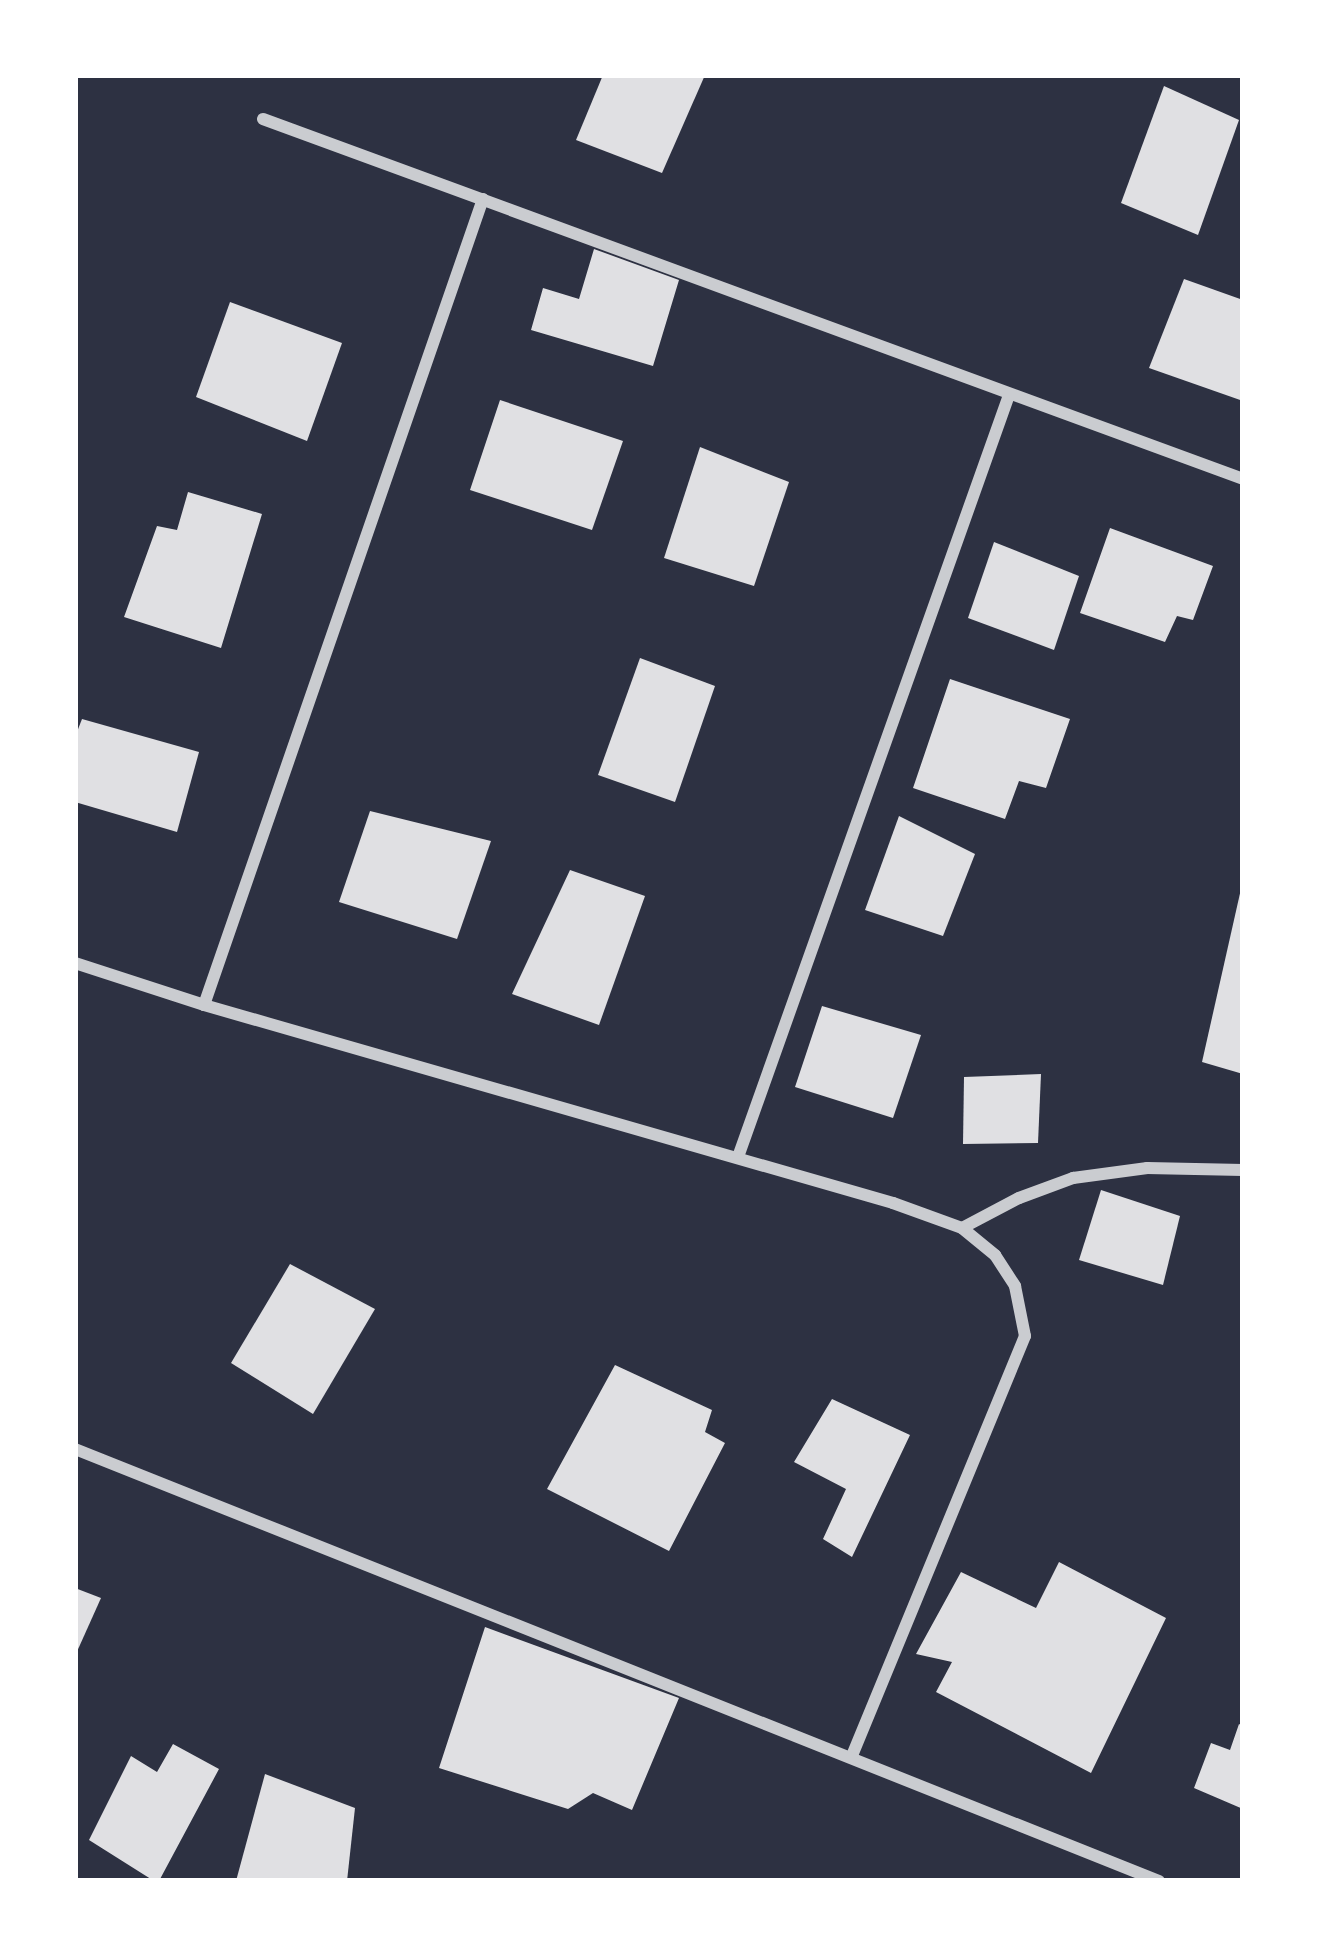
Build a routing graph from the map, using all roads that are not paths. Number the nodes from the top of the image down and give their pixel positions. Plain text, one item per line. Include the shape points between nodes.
1 (263, 119) dead end
2 (483, 199) junction
3 (1009, 395) junction
4 (1243, 479) edge
5 (75, 963) edge
6 (204, 1005) junction
7 (738, 1157) junction
8 (1243, 1170) edge
9 (962, 1228) junction
10 (75, 1449) edge
11 (852, 1756) junction
12 (1159, 1881) edge

1 - 2 street
2 - 3 street
2 - 6 street
3 - 4 street
3 - 7 street
5 - 6 street
6 - 7 street
7 - 9 street
8 - 9 street via 1147,1168 1073,1178
9 - 11 street via 1016,1286 1025,1336
10 - 11 street
11 - 12 street

